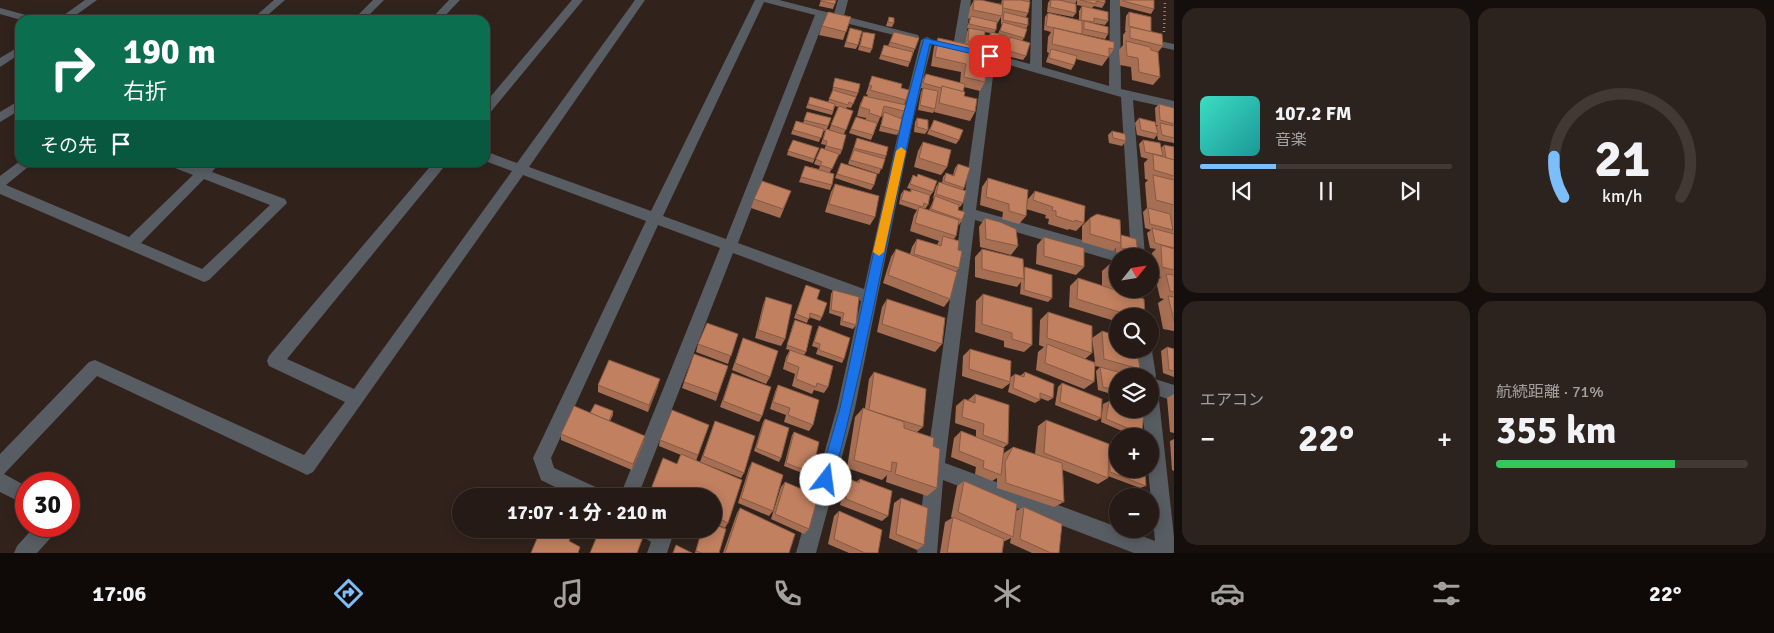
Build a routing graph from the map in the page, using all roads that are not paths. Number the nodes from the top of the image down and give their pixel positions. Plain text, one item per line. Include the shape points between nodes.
1 (92, 0) edge
2 (280, 0) edge
3 (379, 0) edge
4 (455, 0) edge
5 (578, 0) edge
6 (640, 0) edge
7 (760, 0) edge
8 (767, 0) edge
9 (843, 0) edge
10 (966, 0) edge
11 (1037, 0) edge
12 (1115, 0) edge
13 (0, 11) edge
14 (821, 14) junction
15 (15, 15) edge
16 (70, 15) edge
17 (262, 15) edge
18 (363, 15) edge
19 (440, 15) edge
20 (838, 18) junction
21 (15, 52) edge
22 (990, 56) junction
23 (0, 63) edge
24 (1036, 68) junction
25 (1121, 93) junction
26 (490, 105) edge
27 (1174, 105) edge
28 (15, 108) edge
29 (0, 118) edge
30 (490, 158) edge
31 (22, 167) edge
32 (184, 167) edge
33 (209, 167) edge
34 (438, 167) edge
35 (521, 170) junction
36 (202, 174) junction
37 (0, 184) edge
38 (0, 188) edge
39 (968, 214) junction
40 (654, 219) junction
41 (130, 245) junction
42 (729, 247) junction
43 (1137, 248) edge
44 (1109, 253) edge
45 (869, 297) junction
46 (1159, 387) edge
47 (1174, 393) edge
48 (357, 399) junction
49 (1152, 418) edge
50 (0, 467) edge
51 (935, 468) junction
52 (0, 482) edge
53 (577, 488) edge
54 (632, 488) edge
55 (15, 490) edge
56 (38, 537) edge
57 (662, 538) edge
58 (24, 553) edge
59 (657, 553) edge
60 (806, 553) edge
61 (927, 553) edge
62 (1160, 553) edge
63 (1166, 553) edge

1 - 16 street
2 - 17 street
3 - 18 street
4 - 19 street
5 - 26 street
6 - 35 street
7 - 40 street
8 - 14 street
9 - 20 street
10 - 22 street via 962,48
11 - 24 street
12 - 25 street
13 - 15 street
14 - 20 street
14 - 42 street
20 - 45 street via 931,41
21 - 23 street
22 - 24 street
22 - 39 street
24 - 25 street
25 - 27 street
25 - 43 street
28 - 29 street
30 - 35 street
31 - 37 street
32 - 36 street
33 - 36 street
34 - 48 street via 275,361
35 - 40 street
35 - 48 street
36 - 41 street
36 - 41 street via 280,203 204,276
38 - 41 street
39 - 44 street
39 - 51 street
40 - 42 street
40 - 53 street via 542,458 547,474
42 - 45 street
42 - 54 street
45 - 60 street via 846,408
46 - 47 street
48 - 50 street via 307,466 95,366
49 - 63 street
51 - 61 street
51 - 62 street
52 - 55 street
56 - 58 street
57 - 59 street

